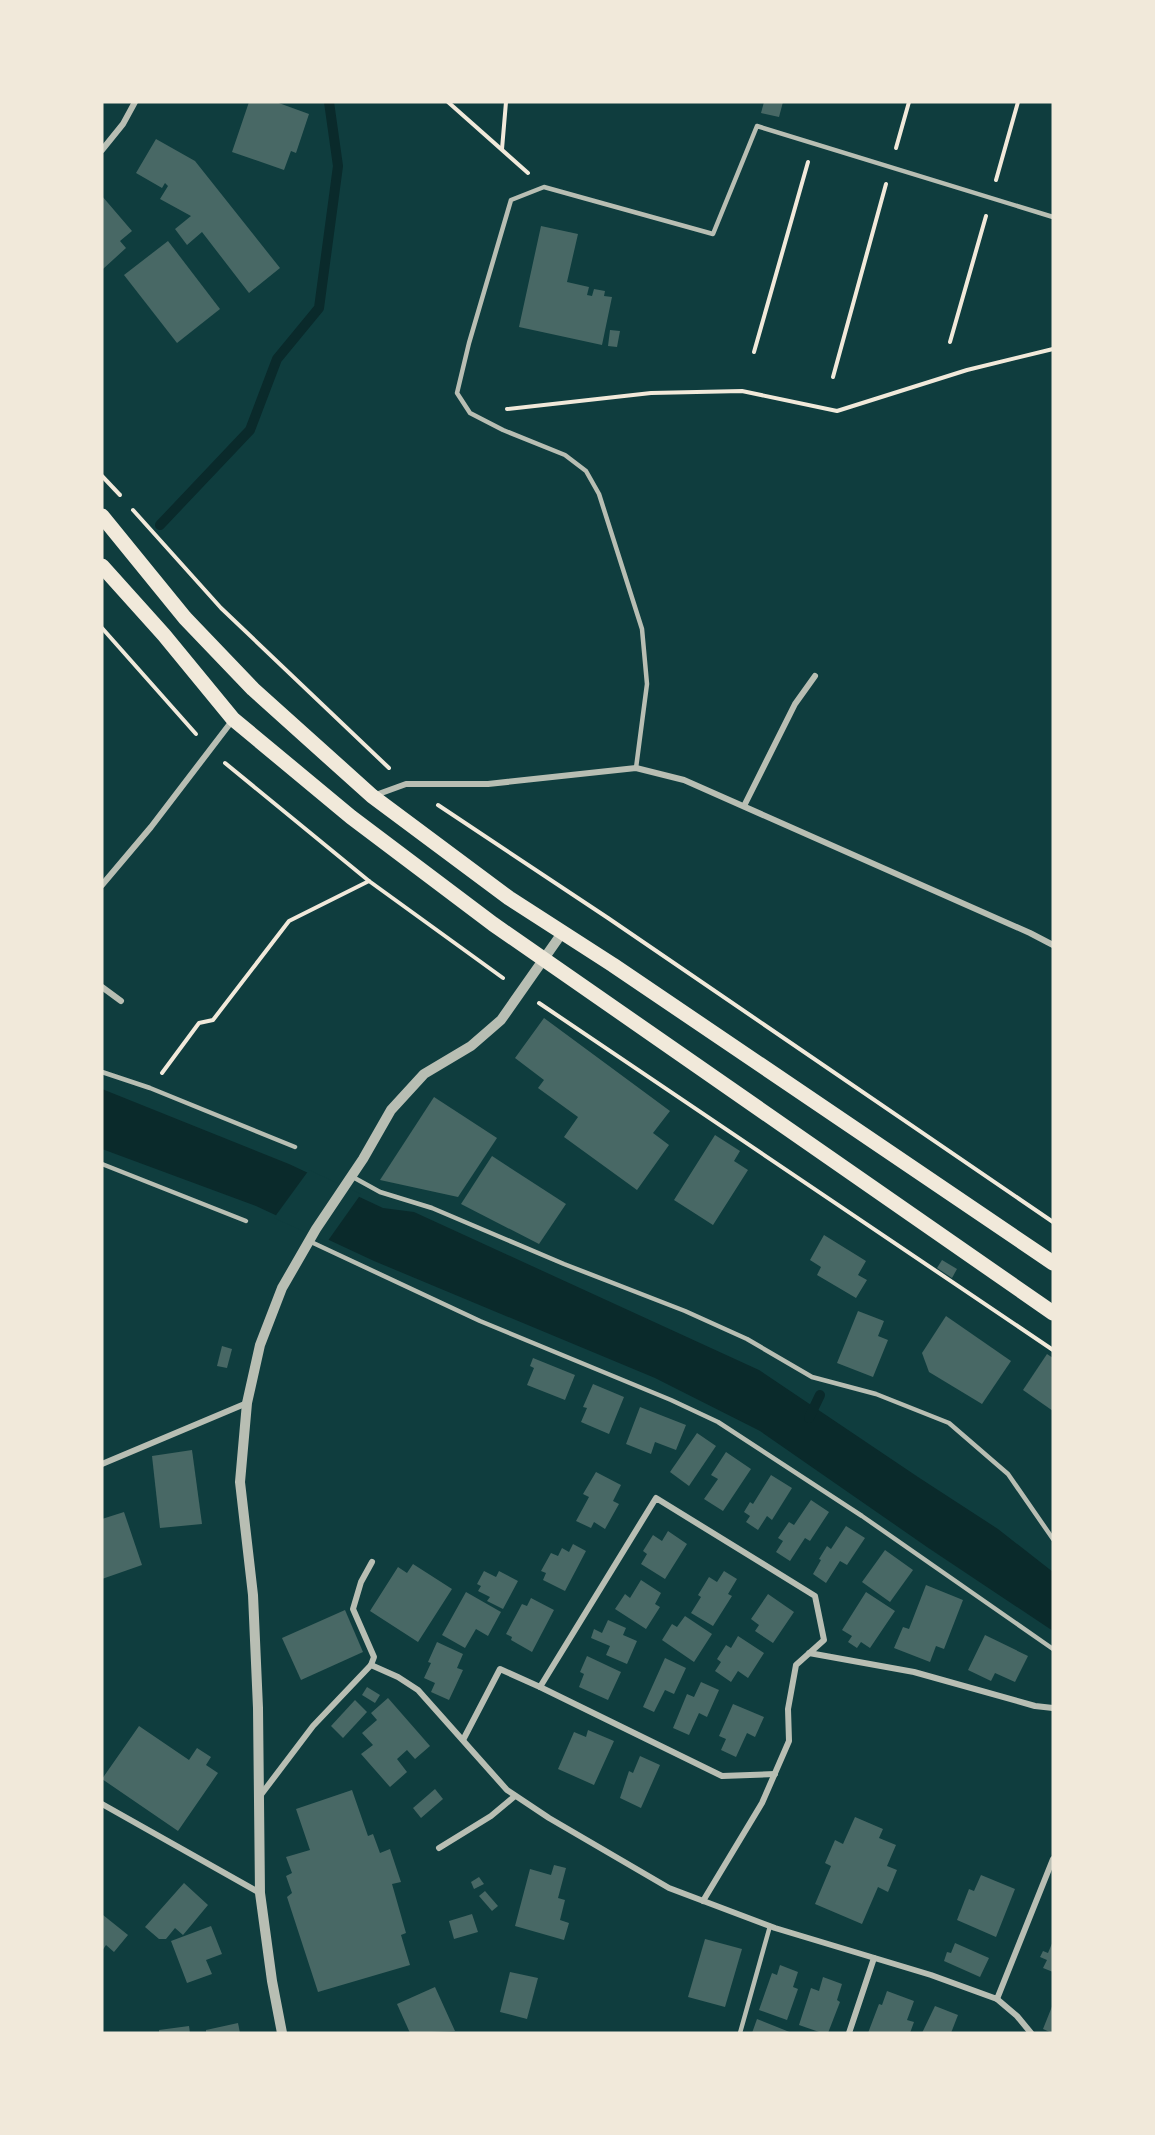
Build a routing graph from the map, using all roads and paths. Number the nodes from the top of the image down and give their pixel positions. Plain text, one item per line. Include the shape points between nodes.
1 (135, 102) edge
2 (448, 102) edge
3 (506, 102) edge
4 (909, 102) edge
5 (1018, 102) edge
6 (813, 143) junction
7 (502, 149) junction
8 (102, 150) edge
9 (891, 167) junction
10 (544, 187) junction
11 (991, 198) junction
12 (1053, 217) edge
13 (950, 342) dead end
14 (1053, 350) edge
15 (754, 352) dead end
16 (833, 378) dead end
17 (470, 413) junction
18 (102, 476) edge
19 (102, 516) edge
20 (102, 566) edge
21 (102, 628) edge
22 (815, 676) dead end
23 (233, 719) junction
24 (209, 750) junction
25 (636, 768) junction
26 (406, 784) junction
27 (372, 796) junction
28 (744, 806) junction
29 (369, 881) junction
30 (102, 885) edge
31 (562, 933) junction
32 (1053, 945) edge
33 (544, 960) junction
34 (102, 987) edge
35 (522, 992) junction
36 (121, 1002) dead end
37 (102, 1072) edge
38 (150, 1088) junction
39 (295, 1147) dead end
40 (102, 1164) edge
41 (351, 1176) junction
42 (246, 1221) dead end
43 (1053, 1222) edge
44 (309, 1241) junction
45 (1053, 1263) edge
46 (1053, 1312) edge
47 (1053, 1350) edge
48 (247, 1403) junction
49 (102, 1464) edge
50 (1053, 1539) edge
51 (372, 1562) dead end
52 (1053, 1649) edge
53 (809, 1653) junction
54 (371, 1665) junction
55 (540, 1687) junction
56 (1053, 1708) edge
57 (463, 1740) junction
58 (775, 1774) junction
59 (515, 1796) junction
60 (260, 1797) junction
61 (102, 1804) edge
62 (439, 1848) dead end
63 (1053, 1859) edge
64 (260, 1893) junction
65 (703, 1901) junction
66 (770, 1926) junction
67 (874, 1958) junction
68 (997, 1999) junction
69 (282, 2033) edge
70 (740, 2033) edge
71 (849, 2033) edge
72 (1031, 2033) edge

1 - 8 street
2 - 7 path
3 - 7 path
4 - 9 path
5 - 11 path
6 - 9 lane
6 - 10 lane via 757,126 713,234
6 - 15 path
7 - 10 path
9 - 11 lane
9 - 16 path
10 - 17 lane via 512,200 468,343 457,393
11 - 12 lane
11 - 13 path
14 - 17 path via 967,370 837,411 742,391 651,393
17 - 25 lane via 565,455 585,471 599,494 642,628 647,684
18 - 26 path via 221,608
19 - 27 main road via 185,618 253,689
20 - 23 main road
21 - 24 path
22 - 28 street via 795,704
23 - 24 street
23 - 33 main road via 351,817
24 - 29 path
24 - 30 street
25 - 26 street via 488,784
25 - 28 street via 684,780
26 - 27 street
26 - 43 path
27 - 31 main road
28 - 32 street
29 - 35 path
29 - 38 path via 289,921 213,1020 199,1023
31 - 33 street
31 - 45 main road
33 - 35 street
33 - 46 main road
34 - 36 street
35 - 41 street via 501,1020 479,1039 424,1074 391,1110
35 - 47 path
37 - 38 lane
38 - 39 lane
40 - 42 lane
41 - 44 street
41 - 50 lane via 380,1191 432,1208 685,1311 747,1339 812,1377 876,1394 949,1423 1008,1474
44 - 48 street via 282,1288 260,1345
44 - 52 lane via 480,1321 718,1422
48 - 49 street
48 - 60 street via 240,1482 253,1595
51 - 54 street via 353,1609 374,1657
53 - 55 street via 824,1640 815,1596 656,1498
53 - 56 street via 914,1672
53 - 58 street via 796,1665 788,1709 789,1741
54 - 57 street via 418,1689
54 - 60 street via 313,1726
55 - 57 street via 500,1669
55 - 58 street via 722,1776
57 - 59 street
58 - 65 street
59 - 62 street
59 - 65 street via 669,1888
60 - 64 street
61 - 64 street
63 - 68 street
64 - 69 street
65 - 66 street
66 - 67 street
66 - 70 lane
67 - 68 street
67 - 71 street
68 - 72 street

